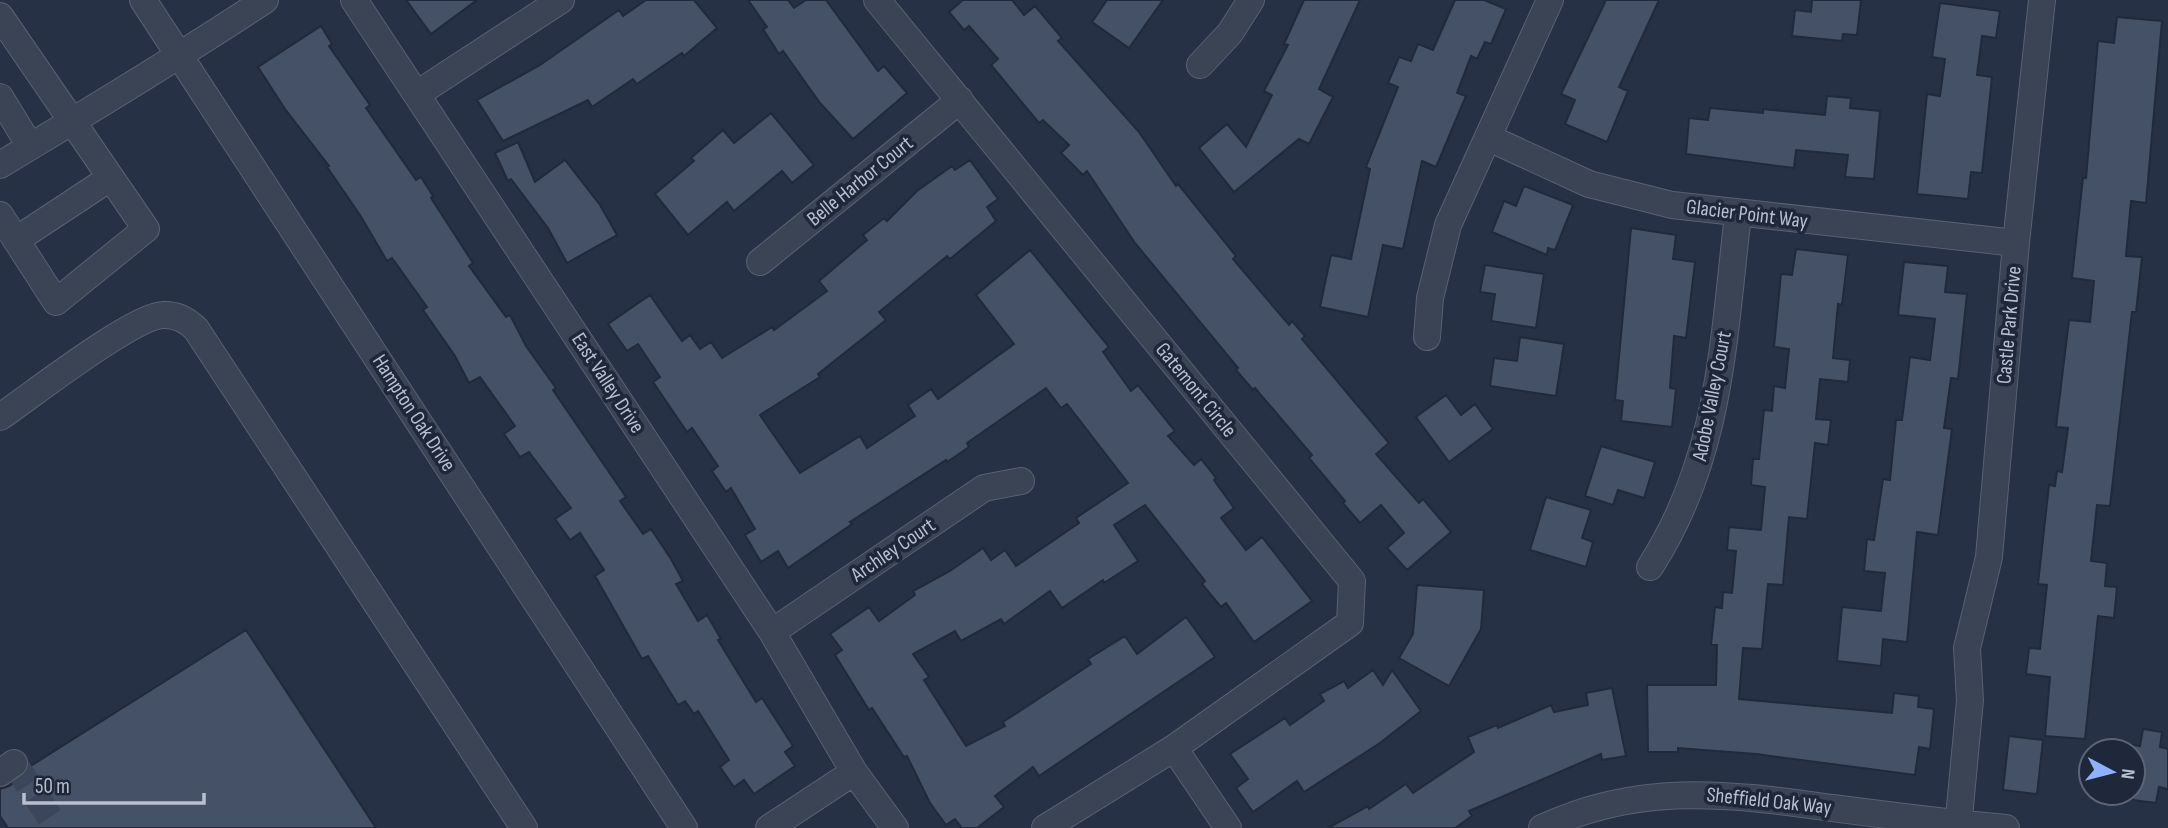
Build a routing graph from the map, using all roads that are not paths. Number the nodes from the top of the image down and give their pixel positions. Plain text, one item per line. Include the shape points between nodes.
1 (143, 0) edge
2 (264, 0) edge
3 (354, 0) edge
4 (561, 0) edge
5 (877, 0) edge
6 (1251, 0) edge
7 (1550, 0) edge
8 (2042, 0) edge
9 (0, 16) edge
10 (182, 56) junction
11 (1200, 65) dead end
12 (417, 94) junction
13 (0, 97) edge
14 (960, 100) junction
15 (69, 120) junction
16 (1489, 138) junction
17 (30, 146) junction
18 (0, 165) edge
19 (110, 178) junction
20 (0, 215) edge
21 (1738, 215) junction
22 (16, 240) junction
23 (2016, 243) junction
24 (760, 262) dead end
25 (1427, 337) dead end
26 (0, 417) edge
27 (1021, 481) dead end
28 (1650, 567) dead end
29 (772, 632) junction
30 (1174, 748) junction
31 (854, 772) junction
32 (1958, 826) edge
33 (524, 828) edge
34 (684, 828) edge
35 (769, 828) edge
36 (895, 828) edge
37 (1045, 828) edge
38 (1228, 828) edge
39 (1542, 828) edge
40 (2006, 828) edge

1 - 10 street, Hampton Oak Drive
2 - 10 street
3 - 12 street, East Valley Drive
4 - 12 street
5 - 14 street, Gatemont Circle
6 - 11 street via 1230,33
7 - 16 street
8 - 23 street, Castle Park Drive
9 - 15 street
10 - 15 street
10 - 34 street, Hampton Oak Drive
12 - 29 street, East Valley Drive
13 - 17 street
14 - 24 street, Belle Harbor Court
14 - 30 street, Gatemont Circle via 1352,581 1350,623
15 - 17 street
15 - 19 street
16 - 21 street, Glacier Point Way via 1589,184 1644,200
16 - 25 street via 1441,249
17 - 18 street
19 - 22 street
19 - 22 street via 146,229 56,302
20 - 22 street
21 - 23 street, Glacier Point Way
21 - 28 street, Adobe Valley Court via 1719,379 1707,439 1688,495
23 - 32 street, Castle Park Drive via 1989,557 1967,648 1970,700
26 - 33 street via 129,328 162,314 188,321
27 - 29 street, Archley Court via 985,488
29 - 31 street, East Valley Drive
30 - 37 street
30 - 38 street
31 - 35 street
31 - 36 street, East Valley Drive
32 - 39 street, Sheffield Oak Way via 1735,795 1686,794 1595,806
32 - 40 street, Sheffield Oak Way

